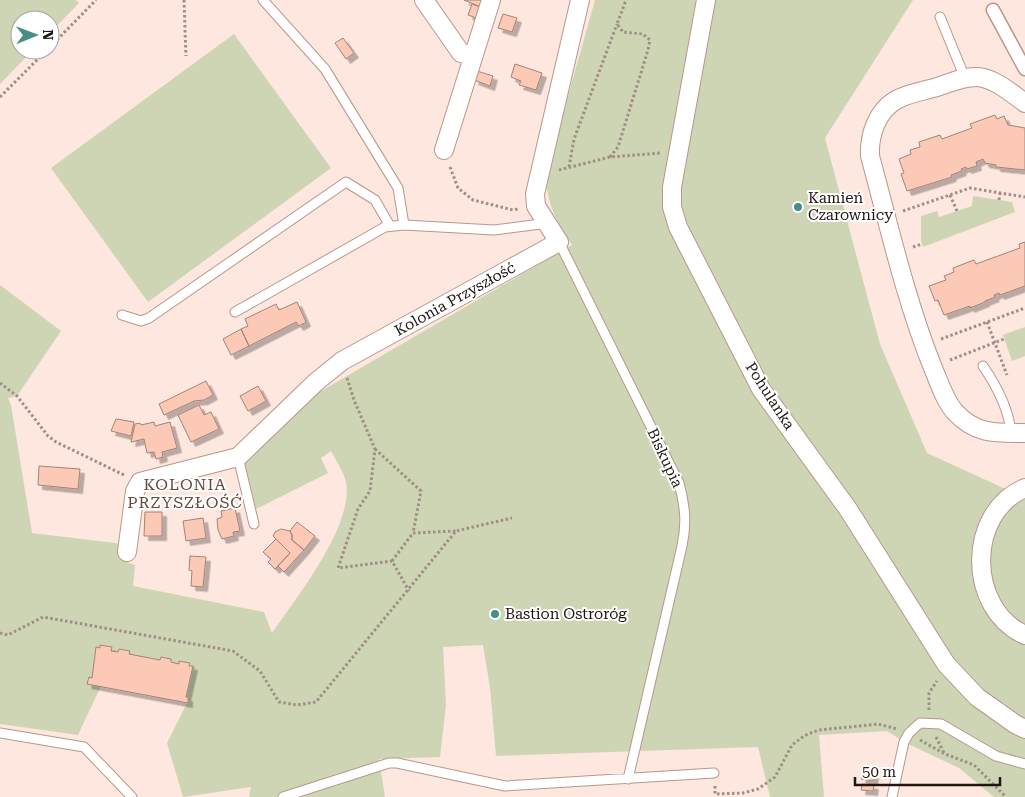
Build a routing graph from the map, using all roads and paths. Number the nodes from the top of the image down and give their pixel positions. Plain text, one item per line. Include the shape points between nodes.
1 (96, 0) edge
2 (184, 0) edge
3 (263, 0) edge
4 (424, 0) edge
5 (491, 0) edge
6 (580, 0) edge
7 (626, 0) edge
8 (706, 0) edge
9 (994, 10) dead end
10 (940, 17) dead end
11 (617, 24) junction
12 (60, 37) edge
13 (473, 55) junction
14 (186, 56) dead end
15 (37, 60) edge
16 (1025, 69) edge
17 (965, 78) junction
18 (0, 97) edge
19 (1025, 103) edge
20 (444, 150) joint
21 (679, 151) junction
22 (610, 157) junction
23 (569, 167) junction
24 (539, 171) junction
25 (1000, 192) junction
26 (950, 195) junction
27 (1025, 197) edge
28 (999, 200) dead end
29 (536, 206) junction
30 (957, 211) dead end
31 (896, 214) dead end
32 (548, 224) junction
33 (404, 225) junction
34 (390, 226) junction
35 (559, 242) junction
36 (1025, 308) edge
37 (235, 312) dead end
38 (122, 315) dead end
39 (935, 338) dead end
40 (941, 339) junction
41 (1004, 339) dead end
42 (944, 346) dead end
43 (947, 353) dead end
44 (342, 361) junction
45 (983, 366) dead end
46 (0, 383) edge
47 (1018, 433) edge
48 (375, 449) junction
49 (238, 457) junction
50 (140, 482) junction
51 (1025, 488) edge
52 (512, 518) dead end
53 (254, 524) dead end
54 (456, 531) junction
55 (413, 533) junction
56 (127, 552) dead end
57 (392, 561) junction
58 (409, 590) junction
59 (0, 634) edge
60 (1025, 635) edge
61 (936, 682) dead end
62 (929, 693) dead end
63 (1025, 729) edge
64 (0, 733) edge
65 (909, 733) junction
66 (1025, 764) edge
67 (714, 773) joint
68 (628, 779) junction
69 (132, 797) edge
70 (284, 797) edge
71 (892, 797) edge
72 (1006, 797) edge

1 - 12 path
2 - 14 path
3 - 33 lane via 325,69 398,188
4 - 13 street via 461,52
5 - 13 street
6 - 24 street
7 - 11 path
8 - 21 street, Pohulanka
9 - 16 street
10 - 17 lane
11 - 22 path via 623,32 643,34 650,40 618,147
11 - 23 path via 574,139
13 - 20 street
15 - 18 path
17 - 19 street via 992,81
17 - 47 street via 897,99 886,107 871,134 870,156 921,337 948,401 954,412 974,428 985,432
20 - 29 path via 458,188 473,200 514,210
21 - 22 path
21 - 63 street, Pohulanka via 672,187 672,207 678,228 761,389 848,509 946,664 977,697
22 - 23 path
23 - 24 path
24 - 29 street
25 - 26 path via 970,188
25 - 27 path
25 - 28 path
26 - 30 path
26 - 31 path
29 - 32 street
32 - 33 lane via 494,230
32 - 35 street
33 - 34 lane
34 - 37 lane
34 - 38 lane via 375,200 346,182 149,318 141,321
35 - 44 street, Kolonia Przyszłość
35 - 68 lane, Biskupia via 679,483 685,504 686,526 682,546
36 - 40 path
39 - 40 path
40 - 42 path
41 - 43 path via 950,360
44 - 48 path
44 - 49 street, Kolonia Przyszłość
45 - 47 lane via 994,381 1010,423
46 - 50 path via 18,396 56,442
48 - 55 path via 421,491
48 - 57 path via 370,490 358,509 338,568
49 - 50 street, Kolonia Przyszłość
49 - 53 lane
50 - 56 street via 135,491
51 - 60 street via 1005,501 992,517 985,534 981,569 989,600 1008,624
52 - 54 path
54 - 55 path
54 - 58 path
55 - 57 path
57 - 58 path
58 - 59 path via 316,702 297,706 279,702 260,671 233,651 43,617 8,635
61 - 62 path
64 - 69 lane via 84,747
65 - 66 lane via 920,723 941,724 996,756
65 - 67 path via 878,724 818,730 792,745 775,777 758,789 743,793 715,794
65 - 71 lane via 904,742
65 - 72 path via 945,754 974,765
67 - 68 lane
68 - 70 lane via 505,786 389,763

